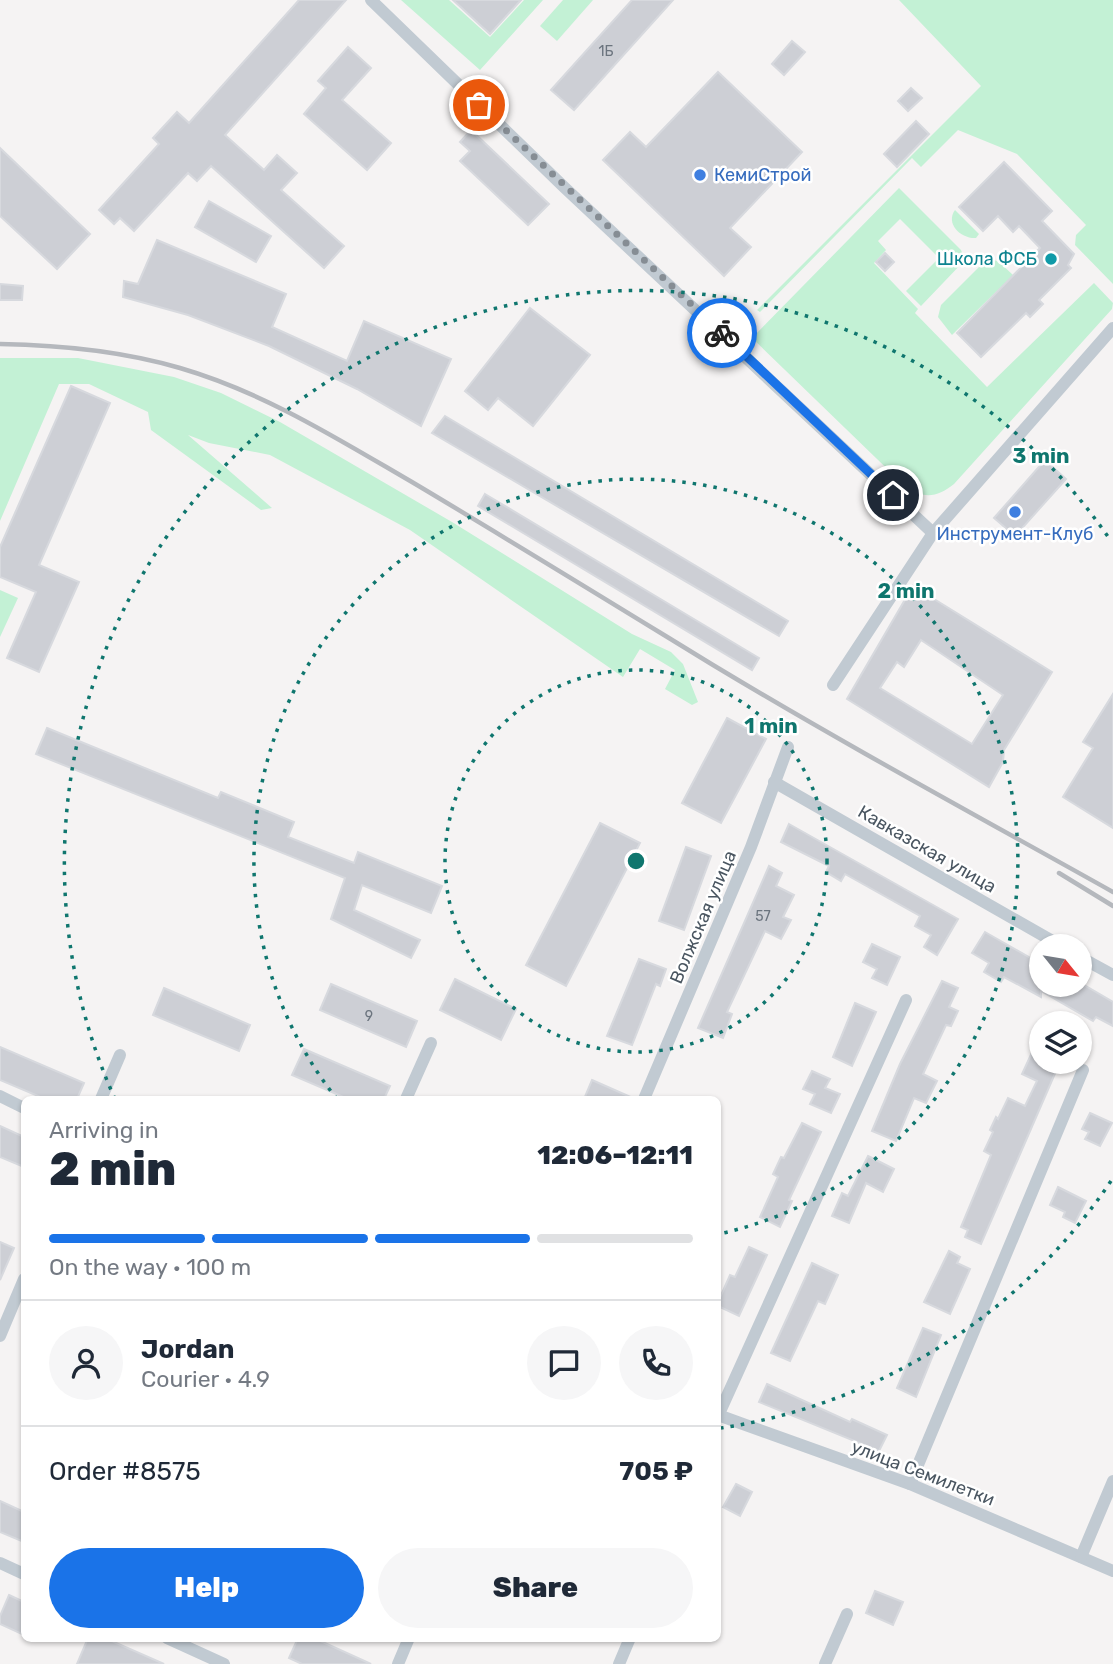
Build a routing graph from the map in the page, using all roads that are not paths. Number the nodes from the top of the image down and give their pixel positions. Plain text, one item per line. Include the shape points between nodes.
1 (371, 0) edge
2 (1113, 328) edge
3 (933, 533) junction
4 (833, 685) dead end
5 (788, 747) dead end
6 (774, 782) junction
7 (1040, 934) edge
8 (1092, 964) edge
9 (1113, 975) edge
10 (906, 1000) dead end
11 (431, 1043) dead end
12 (120, 1055) dead end
13 (1081, 1074) edge
14 (0, 1096) edge
15 (102, 1096) edge
16 (407, 1096) edge
17 (645, 1096) edge
18 (21, 1106) edge
19 (21, 1286) edge
20 (0, 1336) edge
21 (721, 1409) edge
22 (721, 1417) edge
23 (1113, 1481) edge
24 (910, 1484) junction
25 (1081, 1557) junction
26 (0, 1563) edge
27 (1113, 1571) edge
28 (21, 1573) edge
29 (847, 1614) dead end
30 (176, 1642) edge
31 (408, 1642) edge
32 (628, 1642) edge
33 (224, 1664) edge
34 (398, 1664) edge
35 (619, 1664) edge
36 (825, 1664) edge

1 - 3 street
2 - 3 street
3 - 4 street
5 - 6 street, Волжская улица
6 - 7 street, Кавказская улица
6 - 17 street, Волжская улица
8 - 9 street
10 - 21 street
11 - 16 street
12 - 15 street
13 - 24 street
14 - 18 street
19 - 20 street
22 - 24 street, улица Семилетки
23 - 25 street
24 - 25 street, улица Семилетки
25 - 27 street, улица Семилетки
26 - 28 street
29 - 36 street
30 - 33 street
31 - 34 street
32 - 35 street

